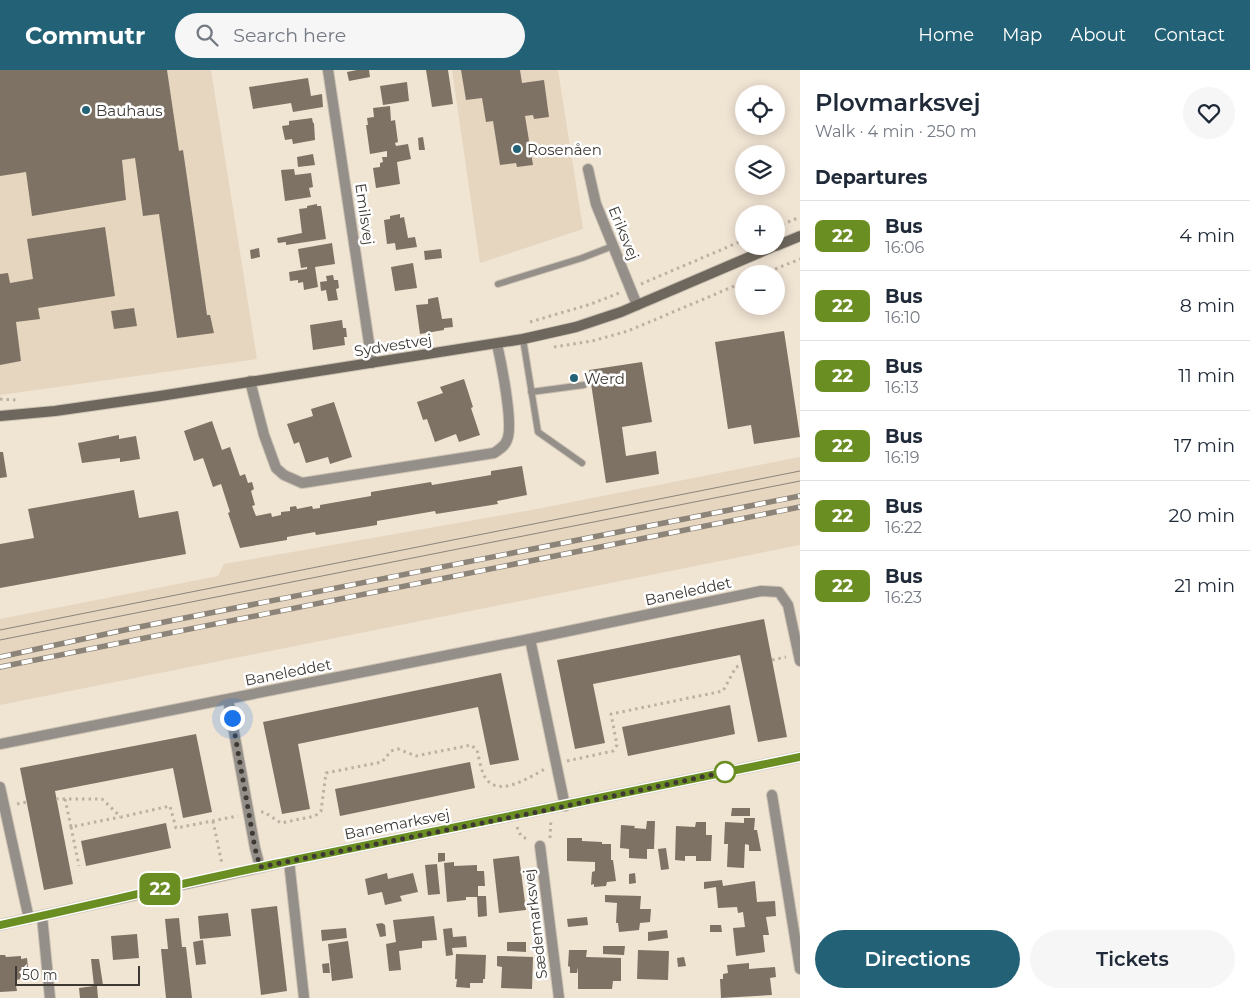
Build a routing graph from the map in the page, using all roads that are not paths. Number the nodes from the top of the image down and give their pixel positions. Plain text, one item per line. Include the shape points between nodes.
1 (328, 70) edge
2 (588, 169) dead end
3 (800, 236) edge
4 (785, 242) edge
5 (613, 246) junction
6 (755, 255) edge
7 (498, 284) dead end
8 (637, 305) junction
9 (523, 339) junction
10 (497, 344) junction
11 (372, 363) junction
12 (250, 382) junction
13 (584, 385) dead end
14 (531, 392) junction
15 (0, 416) edge
16 (582, 462) dead end
17 (530, 639) junction
18 (800, 661) edge
19 (228, 699) junction
20 (0, 744) edge
21 (800, 757) edge
22 (0, 787) edge
23 (772, 796) dead end
24 (565, 806) junction
25 (540, 846) road end
26 (289, 861) junction
27 (260, 867) junction
28 (42, 916) junction
29 (28, 919) junction
30 (0, 925) edge
31 (800, 969) edge
32 (50, 998) edge
33 (304, 998) edge
34 (559, 998) edge

1 - 11 street, Emilsvej
2 - 5 street, Eriksvej via 596,204
3 - 4 street, Sydvestvej
5 - 7 lane
5 - 8 street, Eriksvej
6 - 8 street, Sydvestvej
8 - 9 street, Sydvestvej via 576,327
9 - 10 street, Sydvestvej
9 - 14 lane
10 - 11 street, Sydvestvej
10 - 12 street via 510,426 503,448 494,453 302,483 276,468
11 - 12 street, Sydvestvej
12 - 15 street, Sydvestvej
13 - 14 lane
14 - 16 lane via 538,432
17 - 18 street, Baneleddet via 771,590 779,592 788,605
17 - 19 street, Baneleddet
17 - 24 street
19 - 20 street, Baneleddet
19 - 27 street, Baneleddet
21 - 24 street, Banemarksvej
22 - 29 street
23 - 31 street
24 - 26 street, Banemarksvej
25 - 34 street, Sædemarksvej
26 - 27 street, Banemarksvej
26 - 33 street
27 - 28 street, Banemarksvej
28 - 29 street, Banemarksvej
28 - 32 street
29 - 30 street, Banemarksvej

